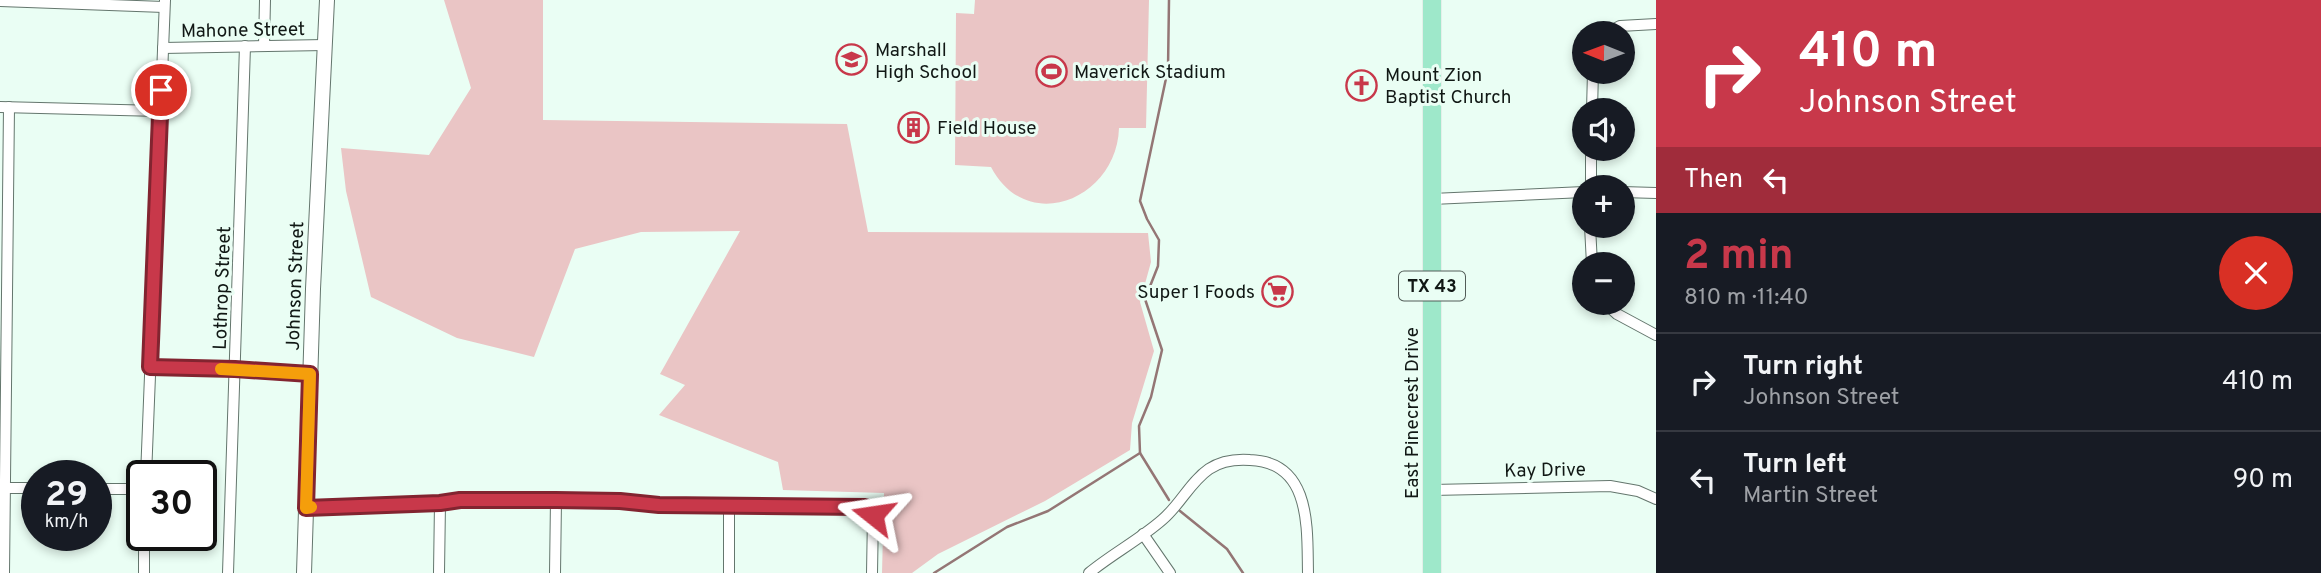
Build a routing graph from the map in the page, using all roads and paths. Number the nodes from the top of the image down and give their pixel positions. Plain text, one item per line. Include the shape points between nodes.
1 (265, 0) edge
2 (327, 0) edge
3 (1432, 0) edge
4 (4, 1) edge
5 (164, 4) edge
6 (1635, 24) edge
7 (1656, 24) edge
8 (325, 45) junction
9 (245, 46) junction
10 (264, 46) junction
11 (163, 48) junction
12 (4, 107) edge
13 (160, 111) junction
14 (1635, 192) edge
15 (1572, 193) edge
16 (1656, 193) edge
17 (1432, 199) junction
18 (1619, 315) edge
19 (1656, 335) edge
20 (150, 367) junction
21 (235, 369) junction
22 (310, 374) junction
23 (147, 460) edge
24 (3, 488) edge
25 (21, 488) edge
26 (1432, 489) junction
27 (1656, 499) edge
28 (556, 500) junction
29 (440, 503) junction
30 (729, 505) junction
31 (306, 508) junction
32 (1143, 534) junction
33 (145, 551) edge
34 (4, 573) edge
35 (144, 573) edge
36 (228, 573) edge
37 (304, 573) edge
38 (439, 573) edge
39 (555, 573) edge
40 (729, 573) edge
41 (872, 573) edge
42 (1088, 573) edge
43 (1170, 573) edge
44 (1308, 573) edge
45 (1432, 573) edge

1 - 10 street
2 - 8 street, Johnson Street
3 - 17 main road, East Pinecrest Drive / TX 43
4 - 5 street, Mahone Street
5 - 11 street
6 - 7 street
8 - 10 street, Mahone Street
8 - 22 street, Johnson Street
9 - 10 street, Mahone Street
9 - 11 street, Mahone Street
9 - 21 street, Lothrop Street
11 - 13 street
12 - 13 street
12 - 24 street
13 - 20 street
14 - 16 street
15 - 17 street
17 - 26 main road, East Pinecrest Drive / TX 43
18 - 19 street
20 - 21 street
20 - 23 street
21 - 22 street
21 - 36 street, Lothrop Street
22 - 31 street, Johnson Street
24 - 25 street
24 - 34 street
26 - 27 street, Kay Drive via 1611,486
26 - 45 main road, East Pinecrest Drive / TX 43
28 - 29 street
28 - 30 street
28 - 39 street
29 - 31 street
29 - 38 street
30 - 40 street
30 - 41 street via 865,507 873,515
31 - 37 street, Johnson Street
32 - 42 street
32 - 43 street
32 - 44 street via 1208,470 1223,462 1260,461 1287,474 1304,505
33 - 35 street

